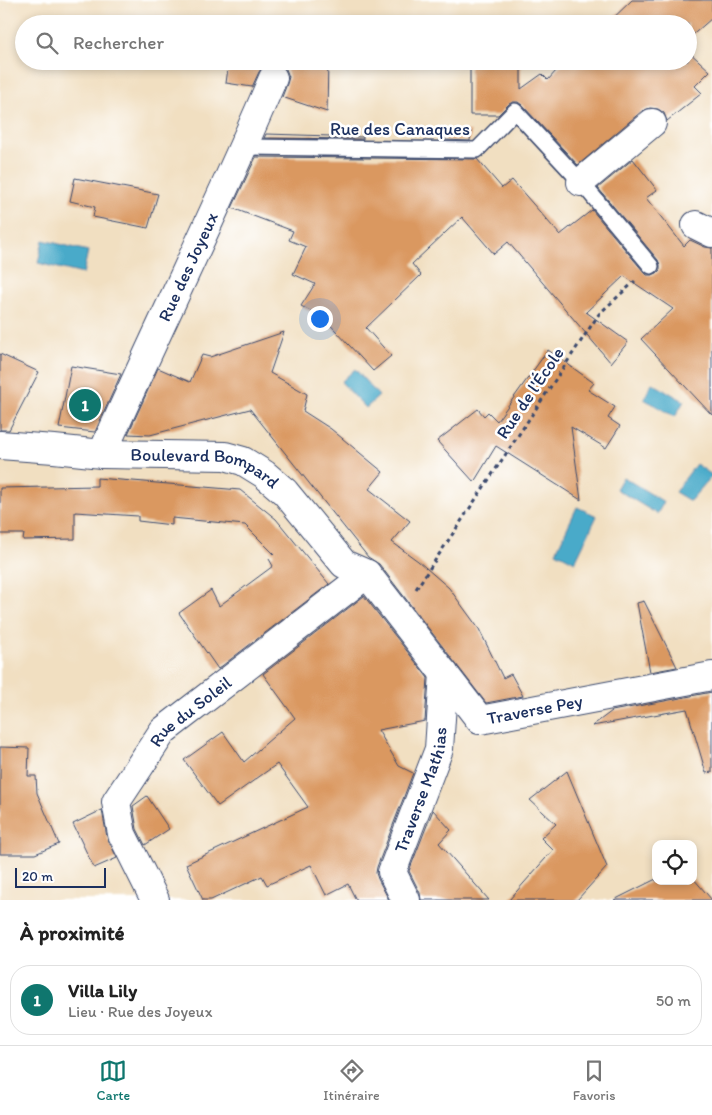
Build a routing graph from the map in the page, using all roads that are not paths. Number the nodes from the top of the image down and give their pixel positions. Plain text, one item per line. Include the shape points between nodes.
1 (273, 78) dead end
2 (652, 123) dead end
3 (244, 147) junction
4 (581, 182) junction
5 (651, 266) road end
6 (0, 445) edge
7 (102, 454) junction
8 (367, 574) junction
9 (444, 673) junction
10 (712, 676) edge
11 (155, 900) edge
12 (406, 900) edge

1 - 3 street, Rue des Joyeux
2 - 4 street
3 - 4 lane, Rue des Canaques via 477,150 515,111
3 - 7 street, Rue des Joyeux
4 - 5 lane, Rue des Canaques
6 - 7 street, Boulevard Bompard
7 - 8 street, Boulevard Bompard via 225,456 243,461 285,492 344,564
8 - 9 street, Traverse Pey
8 - 11 street, Rue du Soleil via 163,731 116,802 122,834
9 - 10 street, Traverse Pey via 480,720
9 - 12 street, Traverse Mathias via 439,750 392,872

